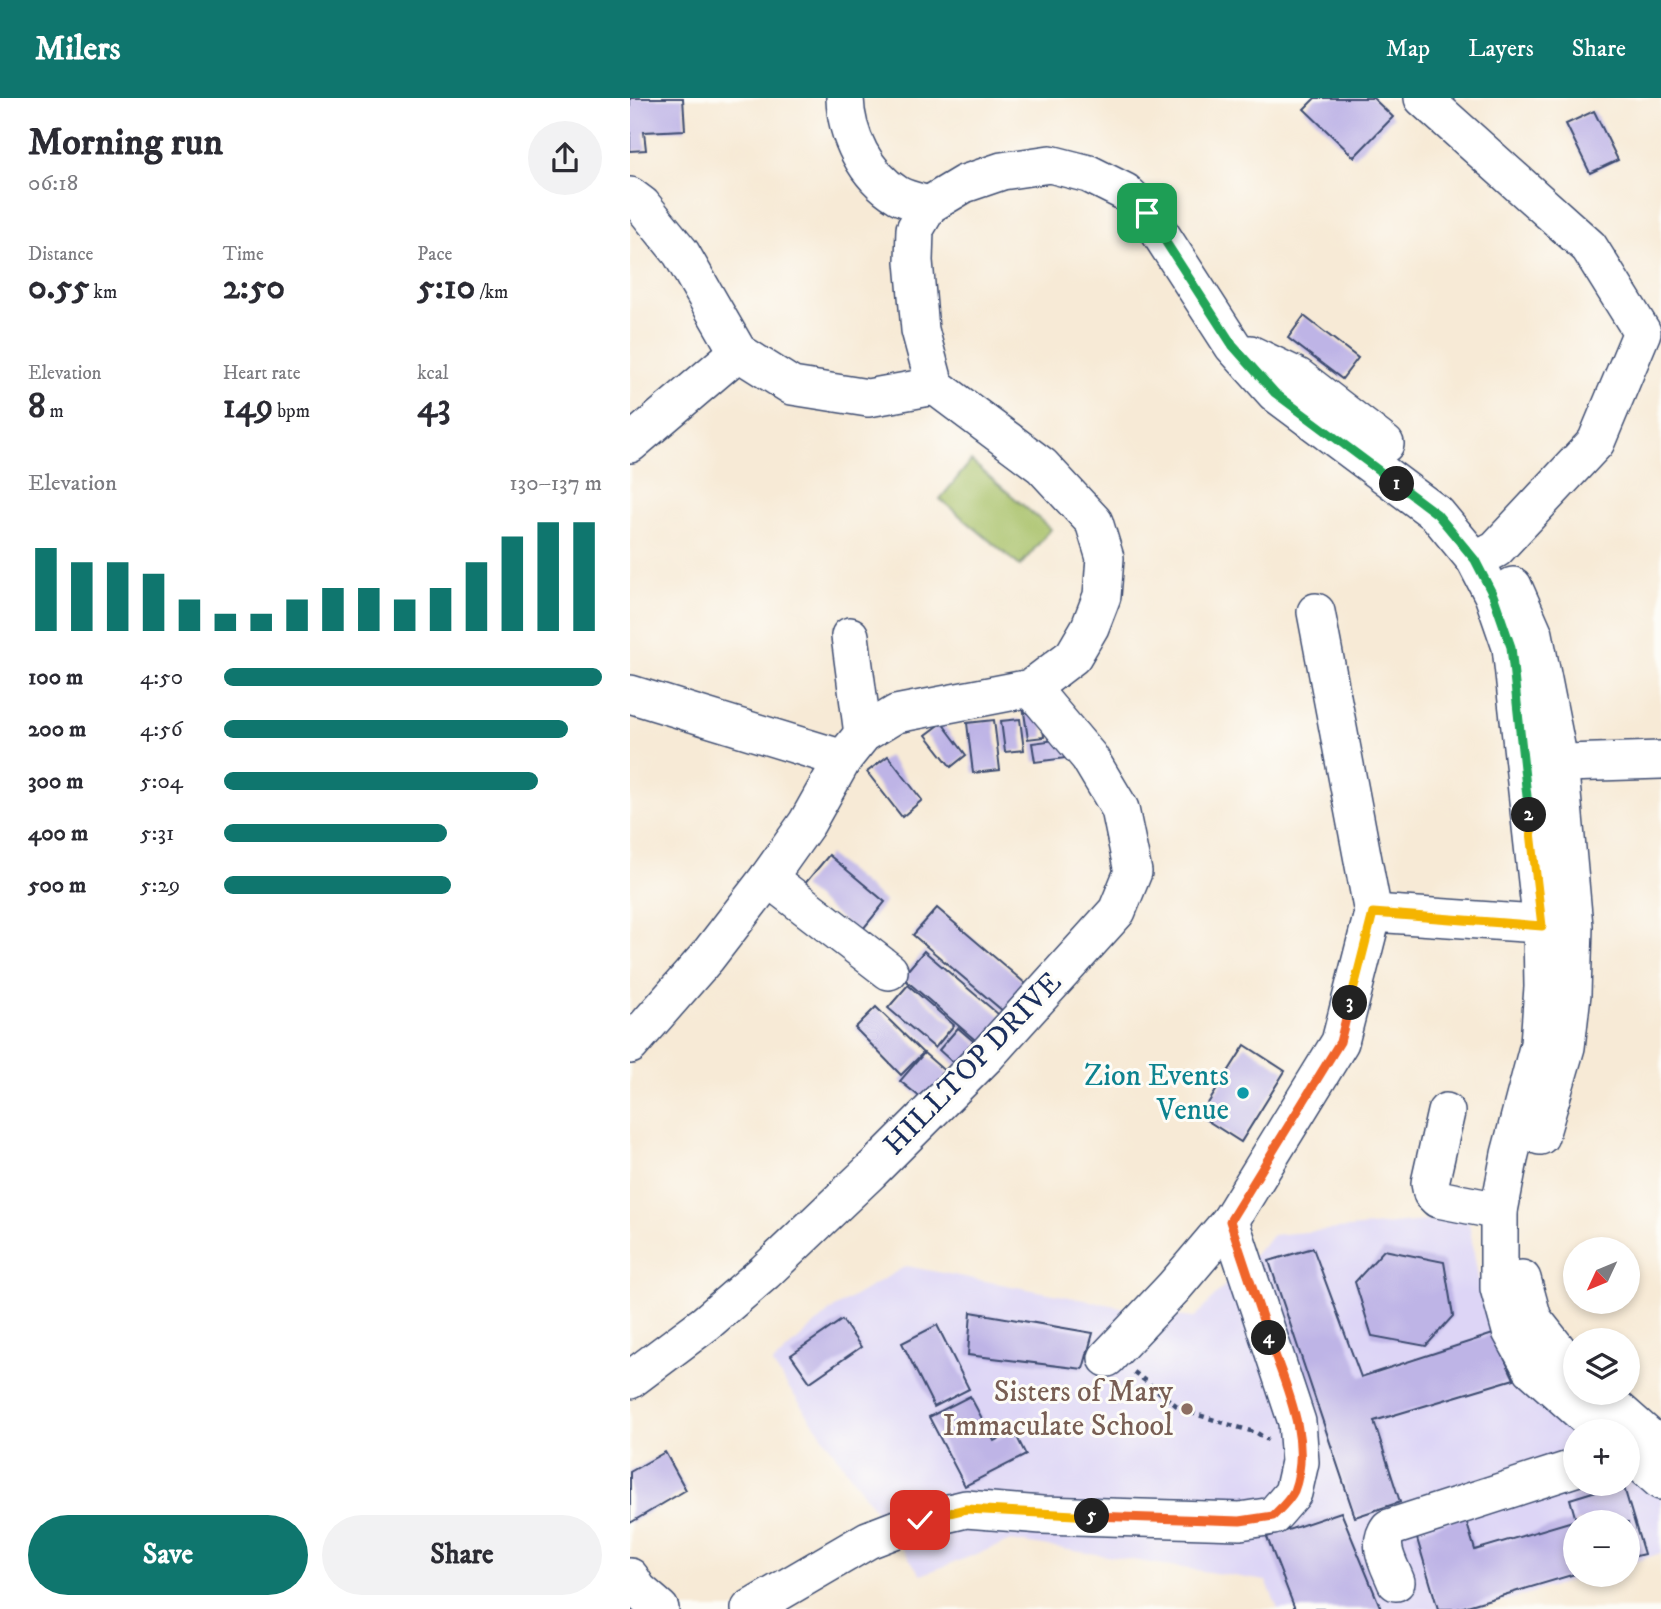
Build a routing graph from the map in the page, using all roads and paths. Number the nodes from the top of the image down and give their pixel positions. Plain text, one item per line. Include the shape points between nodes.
1 (845, 98) edge
2 (1423, 98) edge
3 (630, 196) edge
4 (929, 205) junction
5 (738, 352) junction
6 (935, 386) junction
7 (630, 444) edge
8 (1486, 554) junction
9 (1317, 612) dead end
10 (850, 636) dead end
11 (1031, 688) junction
12 (630, 694) edge
13 (853, 747) junction
14 (1661, 760) edge
15 (1559, 761) junction
16 (1523, 765) junction
17 (768, 878) junction
18 (1373, 913) junction
19 (1558, 926) junction
20 (889, 971) dead end
21 (630, 1045) edge
22 (1446, 1112) dead end
23 (1499, 1211) junction
24 (1230, 1221) junction
25 (1563, 1357) edge
26 (1107, 1358) joint
27 (630, 1380) edge
28 (1613, 1405) edge
29 (1589, 1419) edge
30 (1661, 1448) edge
31 (1300, 1462) junction
32 (1640, 1462) edge
33 (1563, 1472) edge
34 (1661, 1480) edge
35 (630, 1577) edge
36 (1396, 1582) dead end
37 (660, 1609) edge
38 (750, 1609) edge

1 - 4 street via 848,129 881,182 900,196
2 - 8 street via 1589,247 1642,332 1597,442
3 - 5 street via 681,253
4 - 6 street via 915,229 914,261 920,330
4 - 8 street via 964,184 1002,171 1050,164 1089,174 1125,192 1147,213 1233,346 1275,393
5 - 6 street via 792,386 868,398
5 - 7 street
6 - 11 street via 1042,466 1094,522 1105,558 1102,596 1073,656
8 - 15 street via 1534,634
8 - 16 street via 1493,595 1511,647
9 - 18 street
10 - 13 street
11 - 13 street via 896,714
11 - 27 street, HILLTOP DRIVE via 1089,757 1120,809 1133,872 1117,911 986,1056 841,1199 706,1323
12 - 13 street
13 - 17 street
14 - 15 street
15 - 16 street
15 - 19 street
16 - 19 street
17 - 20 street
17 - 21 street
18 - 19 street
18 - 24 street via 1340,1042
19 - 23 street via 1543,987 1539,1044
19 - 25 street via 1572,994 1566,1047 1522,1218 1520,1273 1532,1319
22 - 23 street via 1430,1183 1433,1193 1438,1199
23 - 29 street via 1499,1288 1511,1331 1532,1368
24 - 26 street
24 - 31 street via 1297,1422
26 - 31 path via 1131,1370 1182,1410 1257,1433
28 - 30 street
31 - 38 street via 1293,1493 1273,1516 1240,1521 966,1509 920,1520 869,1540
32 - 34 street
33 - 36 street via 1390,1528 1382,1547
35 - 37 street

